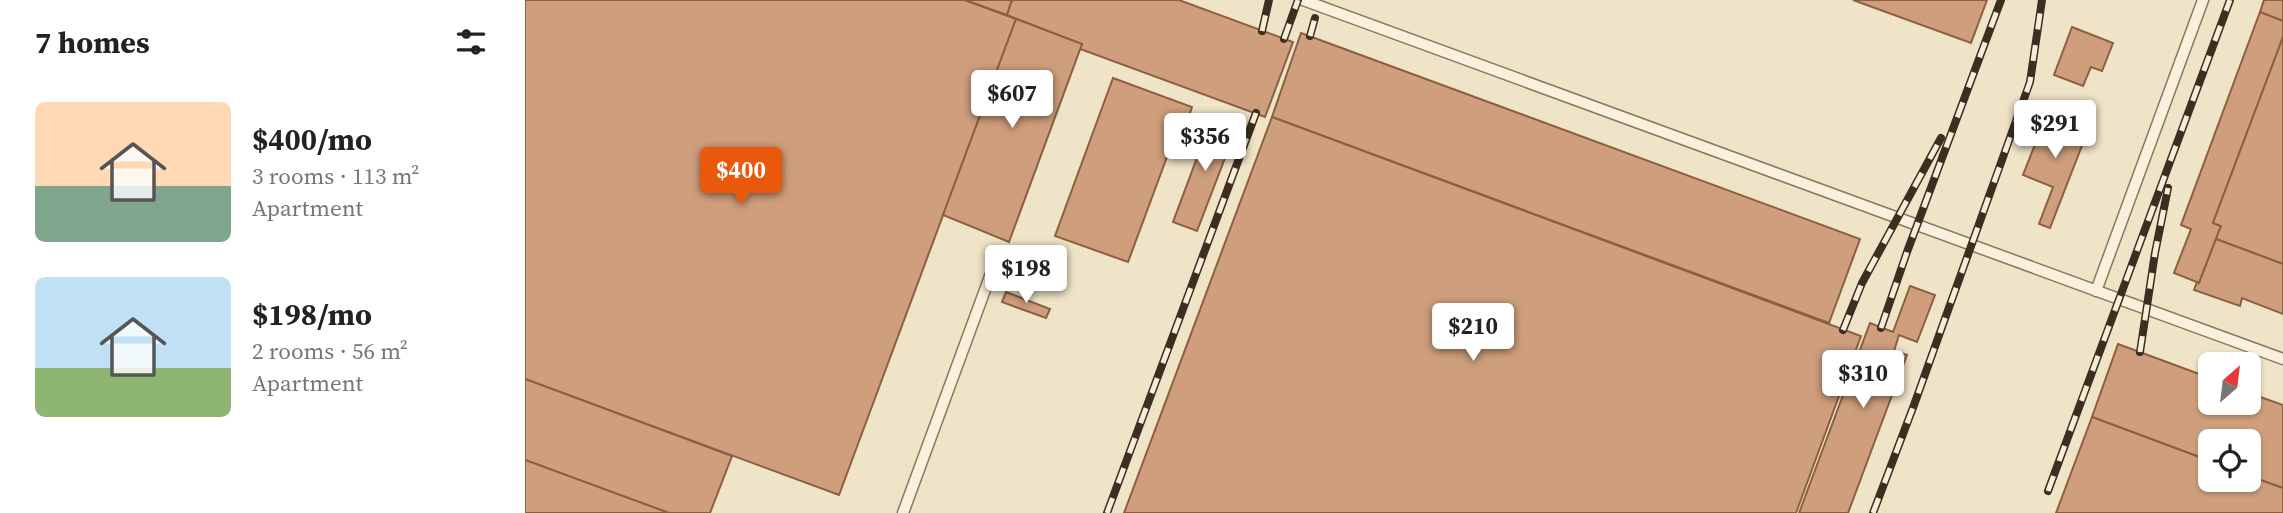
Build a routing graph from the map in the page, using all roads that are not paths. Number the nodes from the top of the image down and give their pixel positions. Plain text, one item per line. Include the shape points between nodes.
1 (1303, 0) edge
2 (2203, 0) edge
3 (996, 260) dead end
4 (2096, 291) junction
5 (2283, 359) edge
6 (903, 513) edge

1 - 4 lane
2 - 4 lane
3 - 6 lane
4 - 5 lane

